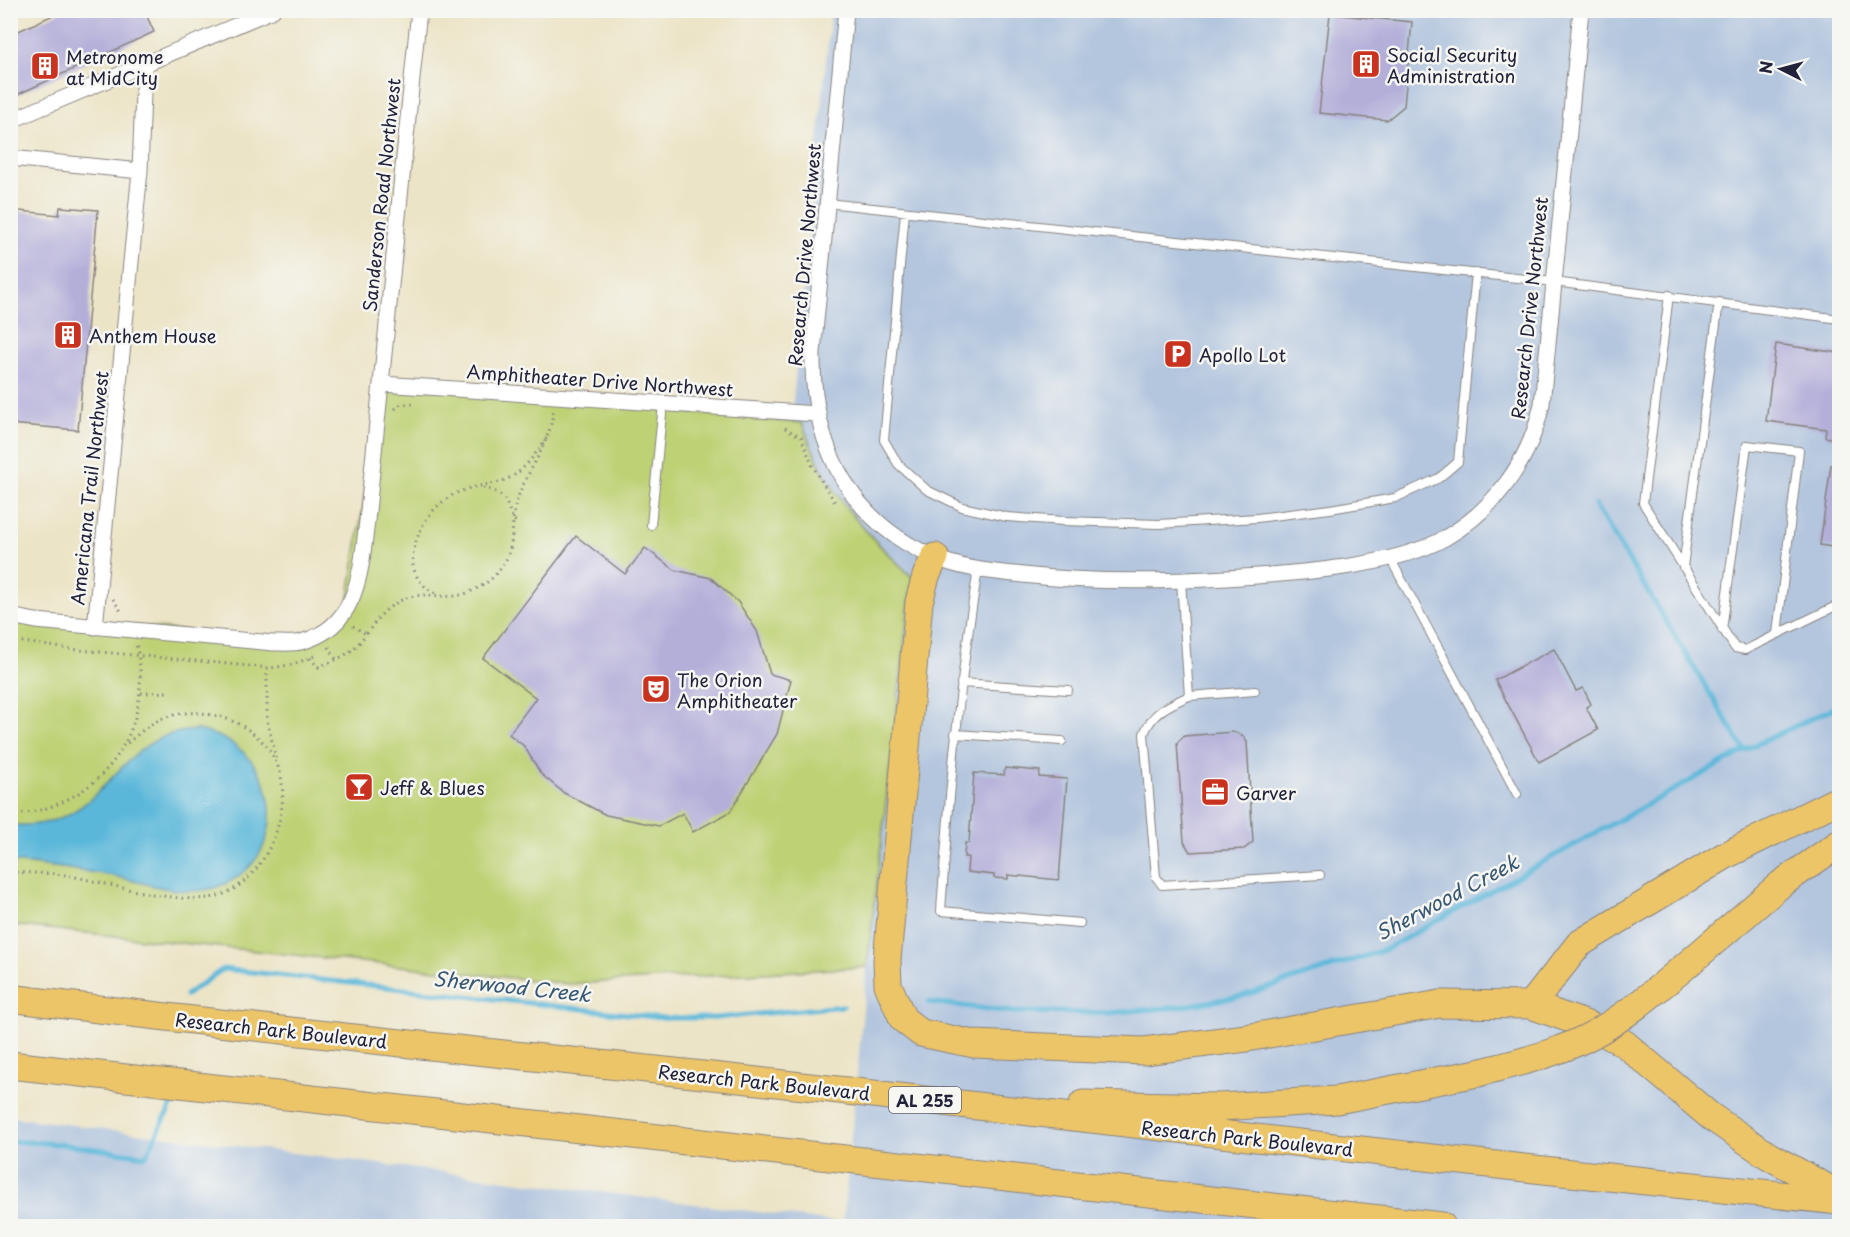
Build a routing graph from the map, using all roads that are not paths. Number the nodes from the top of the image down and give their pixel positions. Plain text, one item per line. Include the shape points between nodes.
1 (273, 10) edge
2 (419, 10) edge
3 (846, 10) edge
4 (1581, 10) edge
5 (144, 67) junction
6 (10, 121) edge
7 (10, 158) edge
8 (140, 171) junction
9 (827, 203) junction
10 (904, 212) junction
11 (1476, 273) junction
12 (1554, 282) junction
13 (1669, 296) junction
14 (1719, 302) junction
15 (1839, 319) edge
16 (381, 384) junction
17 (663, 404) junction
18 (816, 414) junction
19 (651, 525) dead end
20 (935, 557) junction
21 (1390, 558) junction
22 (1683, 567) junction
23 (978, 570) junction
24 (1181, 581) junction
25 (1839, 604) edge
26 (10, 616) edge
27 (95, 627) junction
28 (1722, 630) junction
29 (1777, 634) junction
30 (961, 683) junction
31 (1068, 690) dead end
32 (1255, 691) dead end
33 (1189, 696) junction
34 (955, 734) junction
35 (1062, 741) dead end
36 (1517, 794) dead end
37 (1839, 799) edge
38 (1839, 843) edge
39 (1320, 875) dead end
40 (1080, 923) dead end
41 (10, 998) edge
42 (1531, 1005) junction
43 (10, 1065) edge
44 (944, 1103) junction
45 (1839, 1196) edge
46 (1839, 1201) edge
47 (1214, 1202) junction
48 (1329, 1227) edge
49 (1443, 1227) edge

1 - 5 street
2 - 16 street, Sanderson Road Northwest
3 - 9 street, Research Drive Northwest
4 - 12 street, Research Drive Northwest
5 - 6 street
5 - 8 street, Americana Trail Northwest
7 - 8 street
8 - 27 street, Americana Trail Northwest
9 - 10 lane
9 - 18 street, Research Drive Northwest via 813,352
10 - 11 lane
10 - 11 lane via 884,440 898,464 927,490 962,507 1007,517 1159,524 1257,518 1395,498 1439,478 1458,462
11 - 12 lane
12 - 13 lane
12 - 21 street, Research Drive Northwest via 1542,404 1533,437 1516,469 1504,488 1473,520 1426,547
13 - 14 lane
13 - 22 lane via 1643,503
14 - 15 lane
14 - 22 lane
16 - 17 street, Amphitheater Drive Northwest
16 - 27 street, Sanderson Road Northwest via 359,584 347,609 327,631 301,642 273,643
17 - 18 street, Amphitheater Drive Northwest
17 - 19 lane
18 - 20 street, Research Drive Northwest via 826,449 849,489 896,535
20 - 23 street, Research Drive Northwest
20 - 42 highway via 919,603 887,960 892,1000 911,1026 921,1033 974,1044 1143,1051 1246,1038 1440,1004
21 - 24 street, Research Drive Northwest via 1265,576
21 - 36 lane
22 - 28 lane
23 - 24 street, Research Drive Northwest via 1058,579
23 - 30 lane
24 - 33 lane
25 - 29 lane
26 - 27 street, Sanderson Road Northwest
28 - 29 lane via 1736,648 1745,650
28 - 29 lane via 1747,445 1799,451
30 - 31 lane
30 - 34 lane
32 - 33 lane
33 - 39 lane via 1163,708 1148,723 1144,734 1156,877 1162,885
34 - 35 lane
34 - 40 lane via 941,911
37 - 42 highway via 1726,855 1579,945
38 - 44 highway, bridge via 1781,884 1638,1006 1591,1035 1536,1058 1337,1100 1242,1106
41 - 44 highway, Research Park Boulevard / AL 255
42 - 45 highway via 1593,1027 1624,1044 1710,1116
43 - 47 highway
44 - 46 highway, Research Park Boulevard / AL 255
47 - 48 highway
47 - 49 highway

